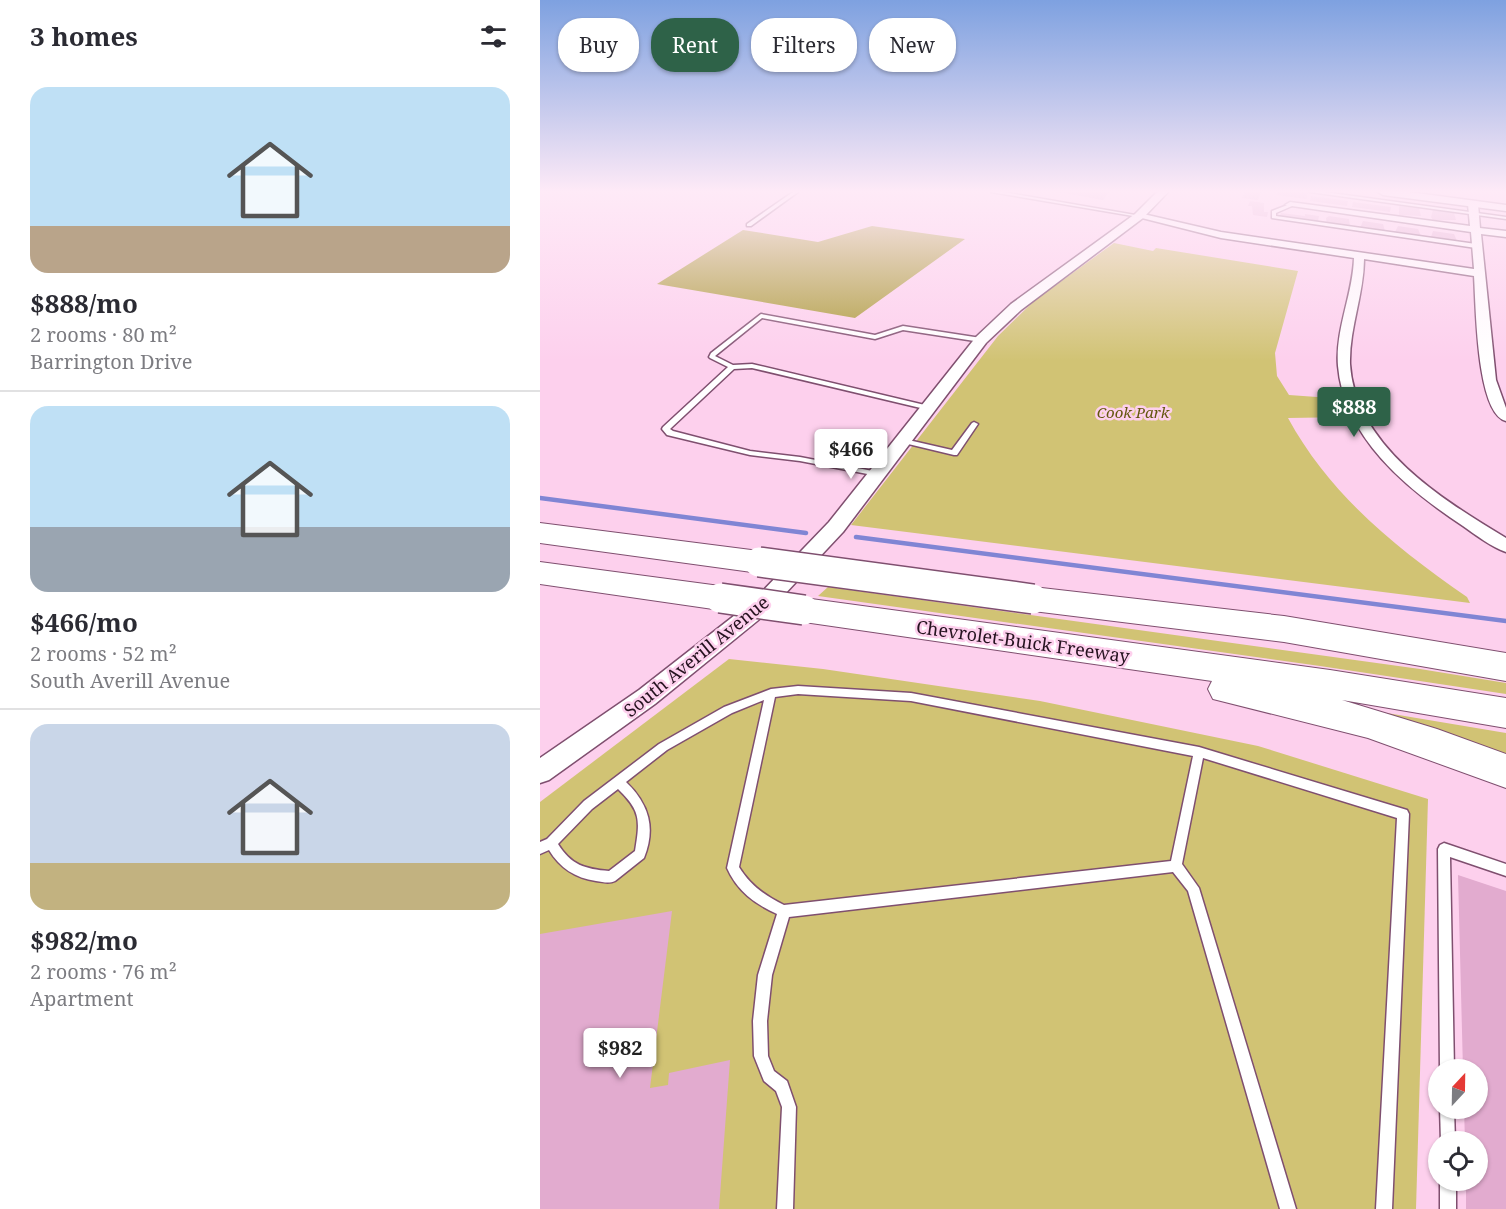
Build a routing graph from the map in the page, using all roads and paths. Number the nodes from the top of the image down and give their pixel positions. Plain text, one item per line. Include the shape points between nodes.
1 (1095, 248) edge
2 (1314, 248) edge
3 (1476, 248) edge
4 (1359, 255) junction
5 (1479, 273) junction
6 (981, 340) junction
7 (732, 368) junction
8 (929, 408) junction
9 (1506, 417) edge
10 (974, 424) dead end
11 (904, 441) junction
12 (878, 474) junction
13 (540, 533) edge
14 (1506, 546) edge
15 (540, 573) edge
16 (877, 621) junction
17 (1284, 629) junction
18 (1506, 648) edge
19 (1506, 667) edge
20 (771, 693) junction
21 (1506, 713) edge
22 (1199, 752) junction
23 (1506, 771) edge
24 (540, 772) edge
25 (618, 782) junction
26 (544, 844) edge
27 (1176, 866) junction
28 (1506, 870) edge
29 (784, 911) junction
30 (1447, 1059) edge
31 (1448, 1191) edge
32 (785, 1209) edge
33 (1288, 1209) edge
34 (1384, 1209) edge
35 (1448, 1209) edge

1 - 6 street, South Averill Avenue via 1016,307
2 - 4 street
3 - 5 street
4 - 5 street
4 - 14 street via 1344,364 1354,408 1372,437 1400,468 1454,514
5 - 9 street via 1489,380 1497,406
6 - 7 lane via 903,328 875,337 761,316 712,354
6 - 8 street, South Averill Avenue
7 - 8 lane via 752,366
7 - 12 lane via 666,429 750,453
8 - 11 street, South Averill Avenue
10 - 11 lane via 954,453
11 - 12 street, South Averill Avenue
12 - 24 street, South Averill Avenue via 820,546 740,625 605,729
13 - 17 highway, bridge
15 - 16 highway, Chevrolet-Buick Freeway, bridge
16 - 21 highway, Chevrolet-Buick Freeway via 1330,684
16 - 23 highway via 1293,703 1416,738
17 - 18 highway via 1392,634
17 - 19 highway
20 - 22 lane via 798,690 911,697
20 - 25 lane via 728,710 663,747
20 - 29 lane via 733,868 741,885 758,899
22 - 27 lane
22 - 34 lane via 1403,814
25 - 26 lane
25 - 26 lane via 639,800 645,825 640,854 611,877 584,875
27 - 29 lane
27 - 33 lane via 1193,888
28 - 30 lane via 1444,849
29 - 32 lane via 765,975 760,1021 761,1056 769,1076 782,1086 789,1107
31 - 35 lane

